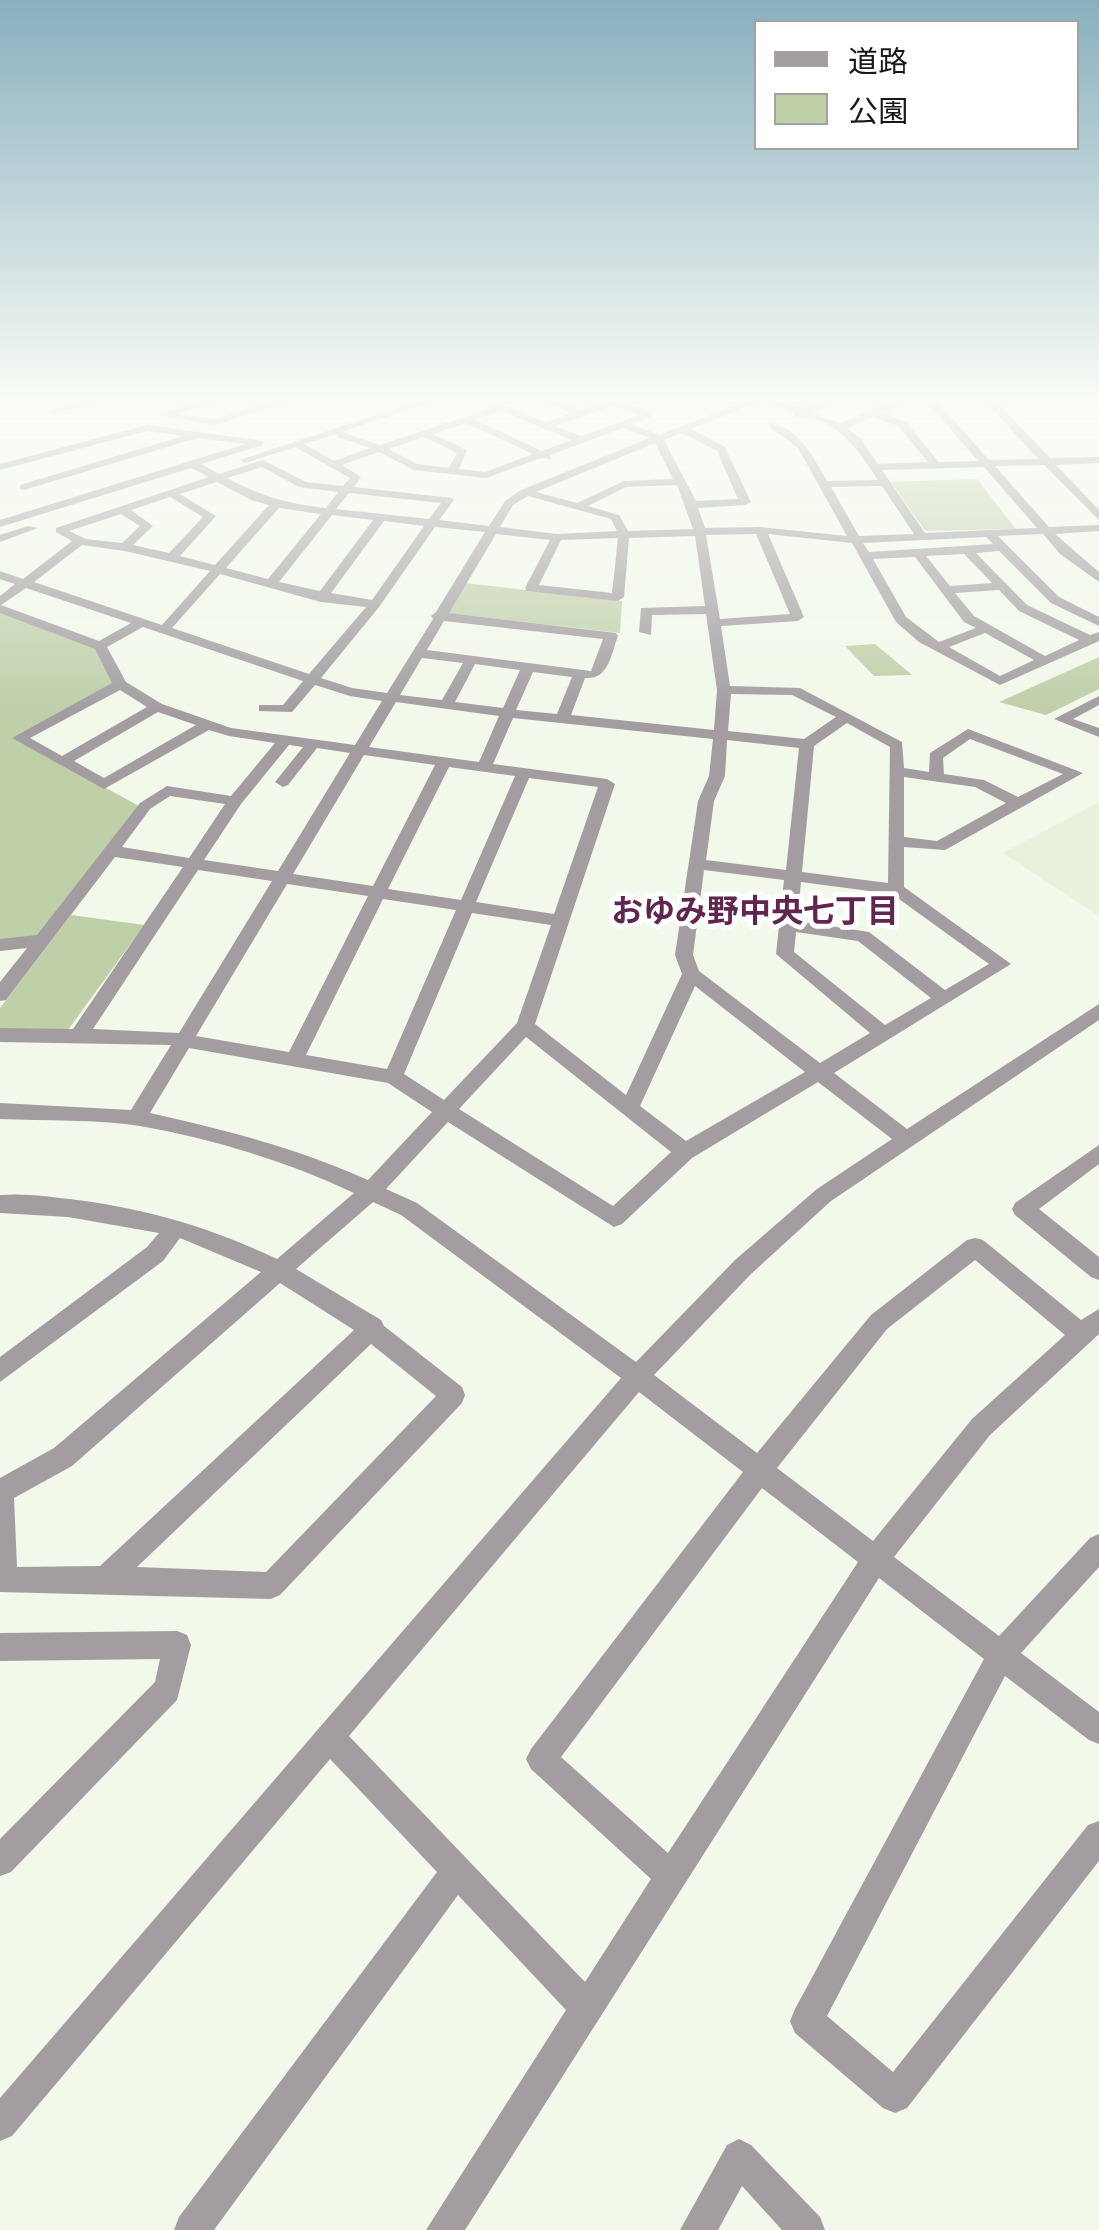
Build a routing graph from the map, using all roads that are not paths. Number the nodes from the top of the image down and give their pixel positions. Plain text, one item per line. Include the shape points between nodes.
1 (52, 505) edge
2 (61, 505) edge
3 (95, 505) edge
4 (103, 505) edge
5 (133, 505) edge
6 (191, 505) edge
7 (275, 505) edge
8 (283, 505) edge
9 (334, 505) edge
10 (445, 505) edge
11 (508, 505) edge
12 (575, 505) edge
13 (704, 505) edge
14 (836, 505) edge
15 (900, 505) edge
16 (1024, 505) edge
17 (579, 506) joint
18 (692, 506) joint
19 (55, 507) junction
20 (121, 509) junction
21 (328, 512) junction
22 (380, 518) junction
23 (434, 523) junction
24 (0, 524) edge
25 (1099, 528) edge
26 (490, 530) junction
27 (760, 530) junction
28 (1047, 531) junction
29 (700, 532) junction
30 (624, 534) junction
31 (989, 534) junction
32 (0, 536) edge
33 (557, 537) junction
34 (923, 538) junction
35 (856, 540) junction
36 (78, 542) junction
37 (124, 547) junction
38 (1001, 548) junction
39 (967, 550) junction
40 (918, 552) junction
41 (865, 556) junction
42 (170, 559) junction
43 (217, 571) junction
44 (0, 575) edge
45 (1099, 578) edge
46 (26, 583) junction
47 (270, 584) junction
48 (1001, 586) junction
49 (947, 590) junction
50 (321, 598) junction
51 (376, 604) junction
52 (0, 606) edge
53 (437, 616) junction
54 (711, 617) junction
55 (1099, 622) edge
56 (141, 623) junction
57 (163, 630) junction
58 (985, 630) junction
59 (646, 632) dead end
60 (1095, 638) edge
61 (100, 646) junction
62 (938, 647) junction
63 (416, 653) junction
64 (471, 660) junction
65 (1046, 661) junction
66 (528, 667) junction
67 (580, 674) junction
68 (310, 681) junction
69 (120, 684) junction
70 (724, 690) junction
71 (388, 698) junction
72 (1099, 700) edge
73 (446, 706) junction
74 (157, 707) junction
75 (264, 708) dead end
76 (507, 713) junction
77 (846, 717) junction
78 (562, 719) junction
79 (207, 724) junction
80 (722, 733) junction
81 (1099, 733) edge
82 (285, 740) junction
83 (312, 744) junction
84 (807, 744) junction
85 (355, 751) junction
86 (62, 762) junction
87 (443, 763) junction
88 (484, 768) junction
89 (899, 772) junction
90 (522, 774) junction
91 (937, 776) junction
92 (283, 782) dead end
93 (235, 801) junction
94 (1018, 803) junction
95 (898, 841) junction
96 (112, 851) junction
97 (195, 863) junction
98 (696, 864) junction
99 (792, 874) junction
100 (282, 876) junction
101 (896, 890) junction
102 (380, 892) junction
103 (466, 906) junction
104 (562, 921) junction
105 (786, 925) junction
106 (42, 940) junction
107 (0, 945) edge
108 (691, 974) junction
109 (0, 995) edge
110 (943, 998) junction
111 (1099, 1011) edge
112 (524, 1026) junction
113 (882, 1033) junction
114 (0, 1035) edge
115 (79, 1035) junction
116 (184, 1040) junction
117 (295, 1058) junction
118 (820, 1073) junction
119 (393, 1077) junction
120 (630, 1107) junction
121 (0, 1110) edge
122 (447, 1112) junction
123 (137, 1118) junction
124 (905, 1138) junction
125 (685, 1152) junction
126 (1099, 1154) edge
127 (372, 1190) junction
128 (0, 1204) edge
129 (176, 1228) junction
130 (281, 1268) junction
131 (1099, 1270) edge
132 (372, 1327) junction
133 (1090, 1327) edge
134 (0, 1371) edge
135 (637, 1377) junction
136 (760, 1470) junction
137 (1, 1492) edge
138 (1099, 1547) edge
139 (876, 1558) junction
140 (105, 1579) junction
141 (0, 1647) edge
142 (1002, 1653) junction
143 (1099, 1730) edge
144 (330, 1736) junction
145 (1099, 1836) edge
146 (0, 1861) edge
147 (457, 1870) junction
148 (670, 1875) junction
149 (587, 2008) junction
150 (0, 2124) edge
151 (192, 2230) edge
152 (444, 2230) edge
153 (698, 2230) edge
154 (807, 2230) edge

1 - 19 street
2 - 19 street
3 - 32 street
4 - 32 street
5 - 20 street
6 - 42 street via 210,516
7 - 43 street
8 - 21 street
9 - 21 street
10 - 23 street
11 - 26 street
12 - 17 street
13 - 18 street
14 - 35 street
15 - 34 street
16 - 28 street
17 - 30 street via 615,517
18 - 29 street
19 - 24 street
20 - 36 street via 60,530
20 - 37 street via 147,526
21 - 22 street
21 - 47 street
22 - 23 street
22 - 50 street
23 - 26 street
23 - 51 street
25 - 28 street
26 - 33 street
26 - 53 street
27 - 29 street
27 - 35 street
27 - 54 street via 798,617
28 - 31 street
28 - 45 street
29 - 30 street
29 - 54 street
30 - 33 street
30 - 33 street via 618,598 531,588
31 - 34 street
31 - 38 street
34 - 35 street
35 - 41 street
36 - 37 street
36 - 46 street
37 - 42 street
38 - 39 street
38 - 55 street via 1056,600
39 - 40 street
39 - 48 street
40 - 41 street
40 - 49 street
41 - 62 street via 901,619
42 - 43 street
43 - 47 street
43 - 57 street
44 - 46 street
46 - 52 street
46 - 56 street
47 - 50 street
48 - 49 street
48 - 60 street via 1024,608
49 - 58 street
50 - 51 street
51 - 68 street
52 - 61 street
53 - 63 street
53 - 67 street via 611,636 598,673
54 - 59 street via 644,611
54 - 70 street
56 - 57 street
56 - 61 street
57 - 68 street
58 - 62 street
58 - 65 street
60 - 65 street
61 - 69 street
62 - 65 street via 1000,681
63 - 64 street
63 - 71 street
64 - 66 street
64 - 73 street
66 - 67 street
66 - 76 street
67 - 78 street
68 - 71 street
68 - 75 street via 288,708
69 - 74 street
69 - 86 street via 18,738
70 - 77 street via 794,691
70 - 80 street
71 - 73 street
71 - 85 street
72 - 81 street via 1060,719
73 - 76 street
74 - 79 street
74 - 86 street
76 - 78 street
76 - 88 street
77 - 84 street
77 - 89 street via 897,745
78 - 80 street
79 - 82 street
79 - 86 street via 104,784
80 - 84 street
80 - 98 street
82 - 83 street
82 - 93 street
83 - 85 street
83 - 92 street
84 - 99 street
85 - 87 street
85 - 100 street
87 - 88 street
87 - 102 street
88 - 90 street
89 - 91 street
89 - 95 street
90 - 103 street
90 - 104 street via 607,784
91 - 94 street via 979,782
91 - 94 street via 935,756 968,734 1075,773
93 - 96 street via 166,791
93 - 97 street
94 - 95 street via 939,846
95 - 101 street
96 - 97 street
96 - 106 street
97 - 100 street
97 - 115 street
98 - 99 street
98 - 108 street via 684,955
99 - 101 street
99 - 105 street
100 - 102 street
100 - 116 street
101 - 110 street via 1002,964
102 - 103 street
102 - 117 street
103 - 104 street
103 - 119 street
104 - 112 street
105 - 110 street via 863,936
105 - 113 street via 785,954
106 - 107 street
106 - 109 street
108 - 118 street
108 - 120 street
110 - 113 street
111 - 124 street
112 - 120 street
112 - 122 street
113 - 118 street
114 - 115 street
115 - 116 street
116 - 117 street
116 - 123 street
117 - 119 street
118 - 124 street
118 - 125 street
119 - 122 street
120 - 125 street
121 - 123 street
122 - 125 street via 614,1218
122 - 127 street
123 - 127 street via 256,1144
124 - 135 street via 786,1226
126 - 131 street via 1023,1209
127 - 130 street
127 - 135 street via 409,1209
128 - 129 street via 128,1214
129 - 130 street
129 - 134 street via 155,1254
130 - 132 street
130 - 137 street via 64,1456
132 - 140 street
132 - 140 street via 453,1395 271,1586
133 - 136 street via 975,1248 879,1322
133 - 139 street via 981,1427
135 - 136 street
135 - 144 street
136 - 139 street
136 - 148 street via 541,1758
137 - 140 street via 4,1580
138 - 142 street
139 - 142 street
139 - 148 street
141 - 146 street via 176,1645 167,1690
142 - 143 street
142 - 145 street via 808,2021 894,2096
144 - 147 street
144 - 150 street
147 - 149 street
147 - 151 street
148 - 149 street
149 - 152 street
153 - 154 street via 739,2158

